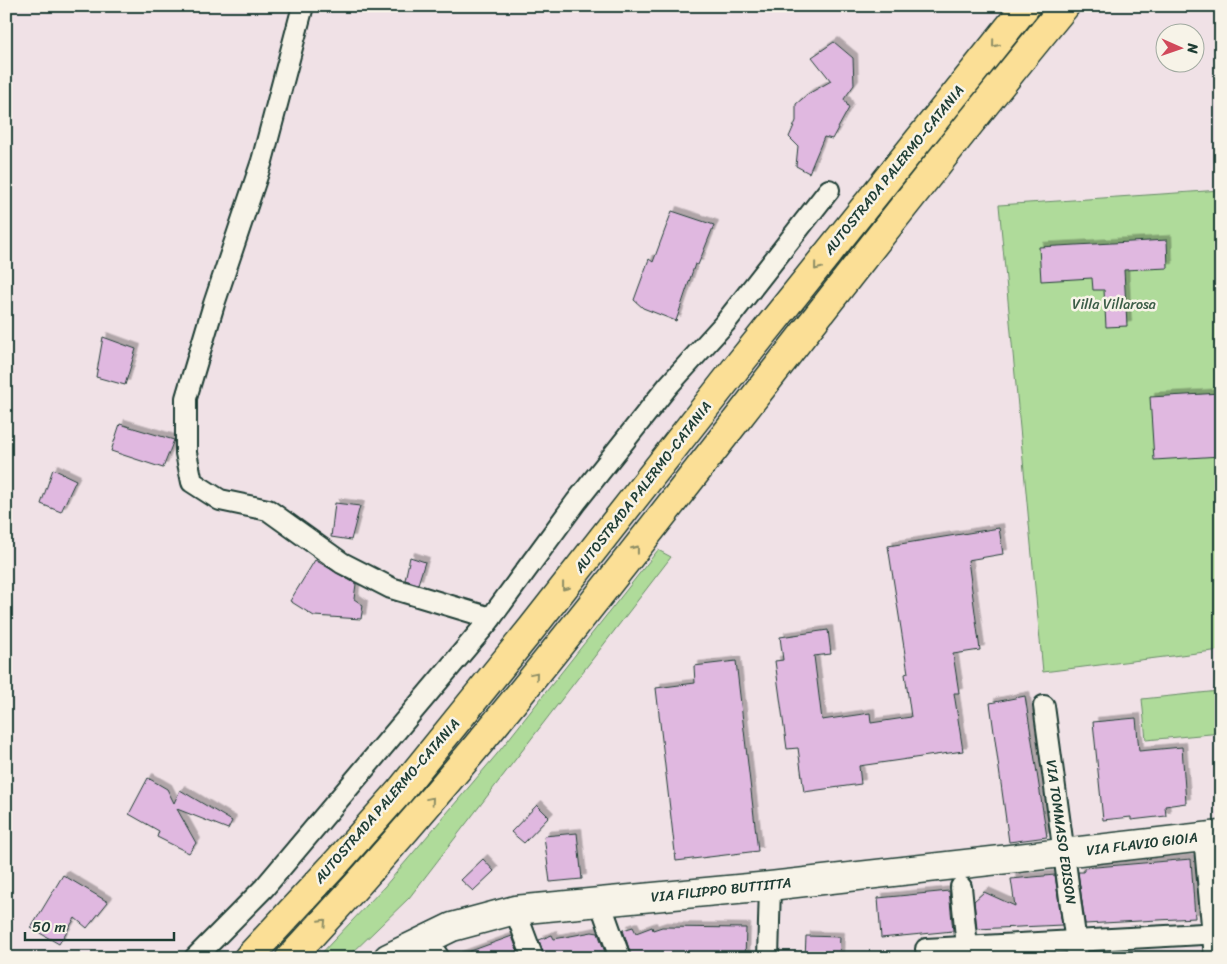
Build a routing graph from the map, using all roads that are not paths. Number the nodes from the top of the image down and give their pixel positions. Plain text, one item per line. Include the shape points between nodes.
1 (303, 6) edge
2 (1026, 6) edge
3 (1065, 6) edge
4 (829, 190) dead end
5 (491, 618) junction
6 (1044, 706) dead end
7 (1212, 836) edge
8 (1063, 853) junction
9 (770, 886) junction
10 (961, 887) dead end
11 (600, 902) junction
12 (515, 910) junction
13 (1217, 933) edge
14 (433, 948) edge
15 (926, 949) dead end
16 (971, 950) edge
17 (1077, 950) edge
18 (195, 958) edge
19 (248, 958) edge
20 (290, 958) edge
21 (388, 958) edge
22 (533, 958) edge
23 (620, 958) edge
24 (768, 958) edge
25 (1215, 958) edge

1 - 5 street via 262,161 186,398 186,453 192,482 220,500 268,510 342,563 391,588
2 -> 19 highway, AUTOSTRADA PALERMO-CATANIA via 400,791
20 -> 3 highway via 370,872 589,611 740,414
4 - 5 street via 726,323 668,386 576,502
5 - 18 street via 264,888
6 - 8 street, VIA TOMMASO EDISON
7 - 8 main road, VIA FLAVIO GIOIA
7 - 13 street
8 - 9 main road, VIA FILIPPO BUTTITTA
8 - 17 street, VIA TOMMASO EDISON
9 - 11 main road, VIA FILIPPO BUTTITTA
9 - 24 street
10 - 16 street
11 - 12 main road, VIA FILIPPO BUTTITTA
11 - 23 street
12 - 14 main road, VIA FILIPPO BUTTITTA via 452,927
12 - 22 street
13 - 17 street
13 - 25 street
14 - 21 main road, VIA FILIPPO BUTTITTA
15 - 16 street
16 - 17 street

